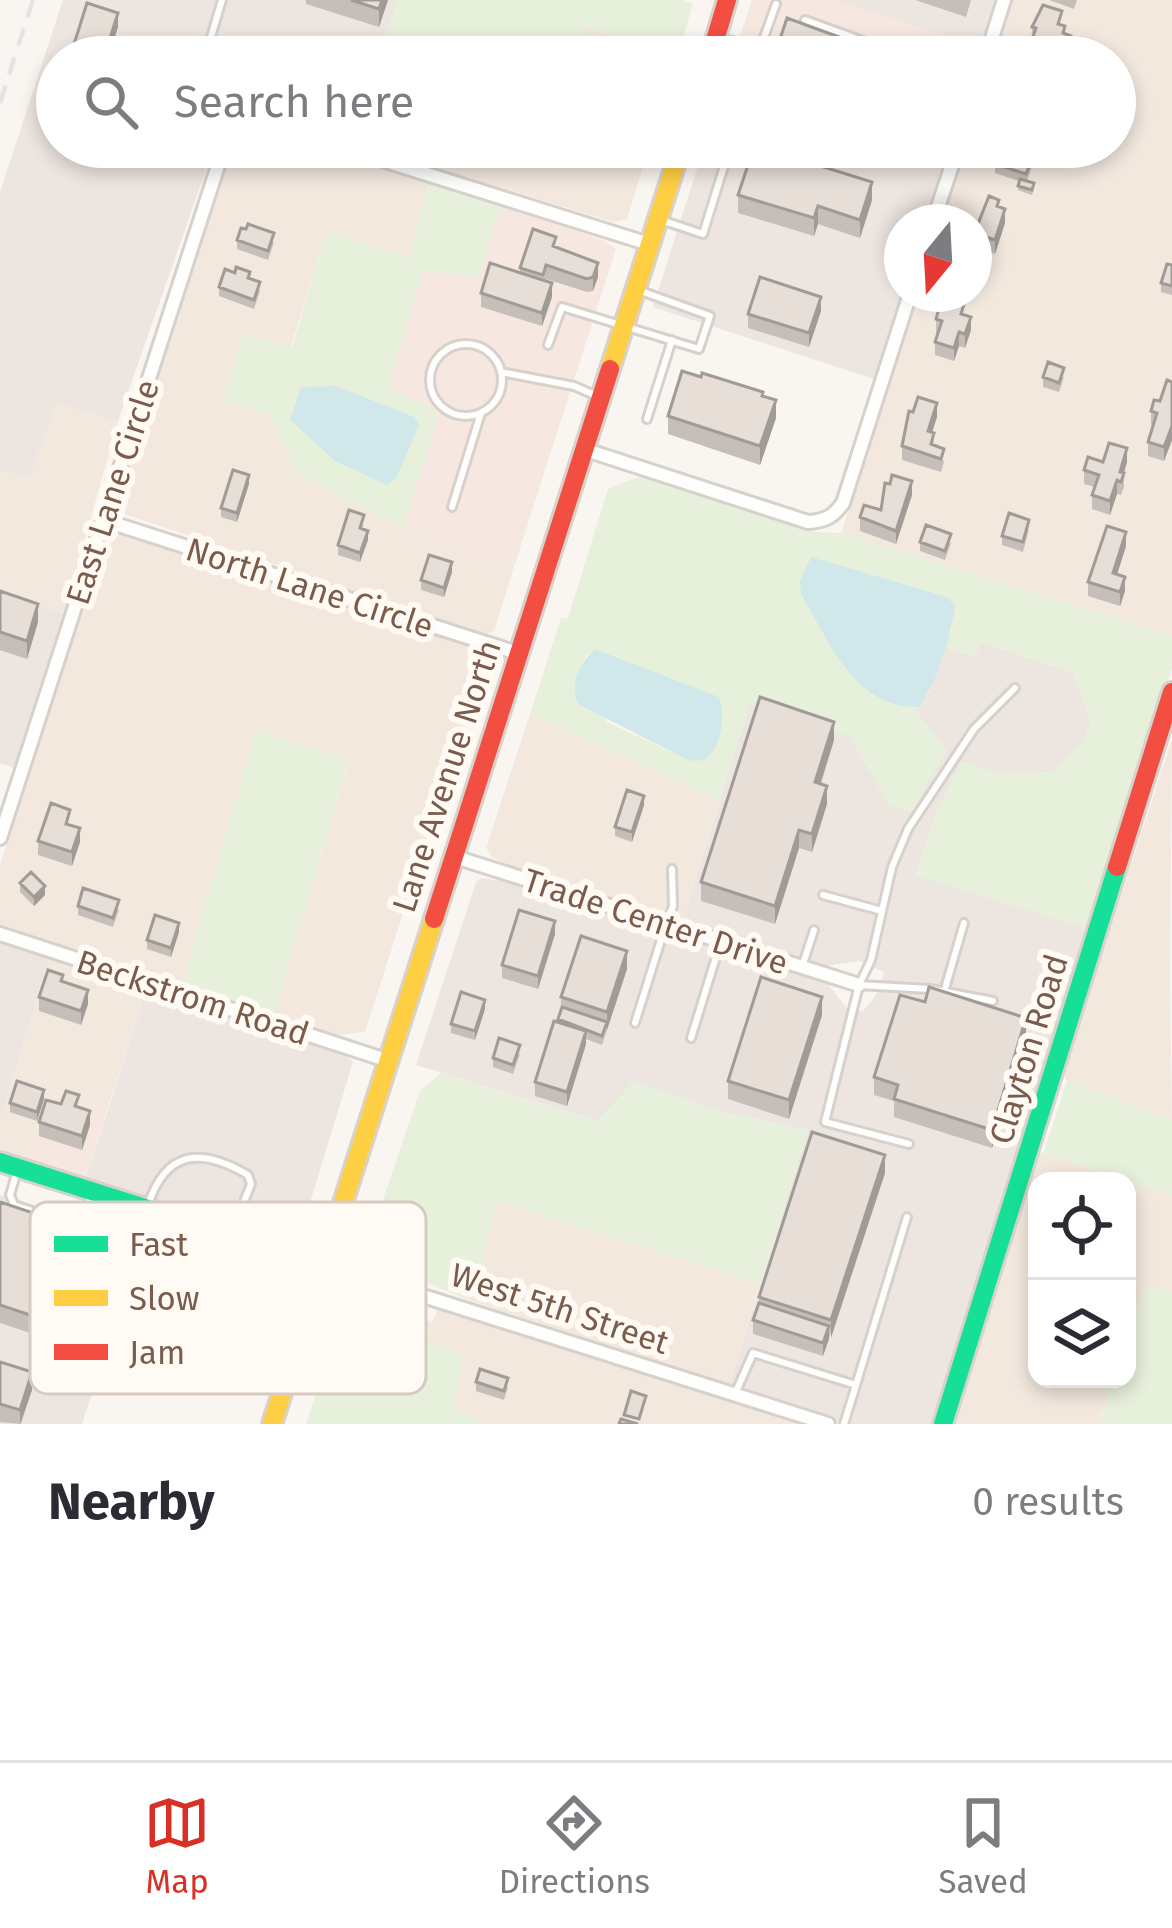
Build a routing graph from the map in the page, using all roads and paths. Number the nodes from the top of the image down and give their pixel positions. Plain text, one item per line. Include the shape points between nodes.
1 (222, 0) edge
2 (728, 0) edge
3 (1004, 0) edge
4 (776, 4) dead end
5 (805, 20) edge
6 (211, 36) edge
7 (716, 36) edge
8 (765, 36) edge
9 (849, 36) edge
10 (993, 36) edge
11 (217, 168) edge
12 (408, 168) edge
13 (674, 168) edge
14 (723, 168) edge
15 (951, 168) edge
16 (939, 204) edge
17 (658, 218) junction
18 (649, 244) junction
19 (635, 289) junction
20 (904, 312) edge
21 (624, 323) junction
22 (672, 340) junction
23 (548, 345) dead end
24 (501, 372) junction
25 (600, 397) junction
26 (481, 413) junction
27 (646, 418) dead end
28 (584, 449) junction
29 (452, 507) dead end
30 (103, 520) junction
31 (517, 653) junction
32 (1015, 688) dead end
33 (1172, 692) edge
34 (1167, 725) edge
35 (0, 838) edge
36 (452, 856) junction
37 (672, 869) dead end
38 (823, 895) dead end
39 (882, 911) junction
40 (964, 923) dead end
41 (666, 924) junction
42 (814, 930) dead end
43 (0, 934) edge
44 (722, 941) junction
45 (802, 967) junction
46 (859, 985) junction
47 (944, 992) junction
48 (993, 1001) dead end
49 (635, 1023) dead end
50 (691, 1039) dead end
51 (386, 1060) junction
52 (909, 1144) dead end
53 (9, 1164) edge
54 (93, 1192) junction
55 (90, 1202) edge
56 (125, 1202) edge
57 (150, 1202) edge
58 (244, 1202) edge
59 (341, 1202) edge
60 (30, 1210) edge
61 (907, 1217) dead end
62 (426, 1297) edge
63 (856, 1385) junction
64 (281, 1394) edge
65 (735, 1395) junction
66 (272, 1424) edge
67 (828, 1424) edge
68 (844, 1424) edge
69 (943, 1424) edge

1 - 6 lane
2 - 7 main road
3 - 10 street
4 - 8 lane
5 - 9 lane
11 - 30 street, East Lane Circle
12 - 18 street
13 - 17 main road, Lane Avenue North
14 - 17 lane via 703,234
15 - 16 street
17 - 18 main road, Lane Avenue North
18 - 19 main road, Lane Avenue North
19 - 21 main road, Lane Avenue North
19 - 22 lane via 710,316 699,349
20 - 28 street via 843,503 822,521
21 - 22 lane
21 - 23 lane via 562,307
21 - 25 main road, Lane Avenue North
22 - 27 lane
24 - 25 lane
24 - 26 lane via 499,396
24 - 26 lane via 490,353 469,344 447,350 433,367 438,401 458,415
25 - 28 main road, Lane Avenue North
26 - 29 lane
28 - 31 main road, Lane Avenue North
30 - 31 street, North Lane Circle
30 - 35 street, East Lane Circle
31 - 36 main road, Lane Avenue North
32 - 39 lane via 974,729 908,829
33 - 34 main road, Clayton Road
34 - 69 main road, Clayton Road
36 - 41 street, Trade Center Drive
36 - 51 main road, Lane Avenue North
37 - 41 lane
38 - 39 lane
39 - 46 lane
40 - 47 lane
41 - 44 street, Trade Center Drive
41 - 49 lane
42 - 45 lane
43 - 51 street, Beckstrom Road
44 - 45 street, Trade Center Drive
44 - 50 lane
45 - 46 street, Trade Center Drive
46 - 47 lane
46 - 52 lane via 825,1121
47 - 48 lane
51 - 59 main road, Lane Avenue North
53 - 54 main road, West 5th Street
53 - 60 lane via 10,1196
54 - 55 lane
54 - 56 main road, West 5th Street
57 - 58 lane via 160,1175 184,1158 248,1175
61 - 63 lane
62 - 65 street, West 5th Street
63 - 65 lane via 753,1353
63 - 68 lane
64 - 66 main road, Lane Avenue North
65 - 67 street, West 5th Street

